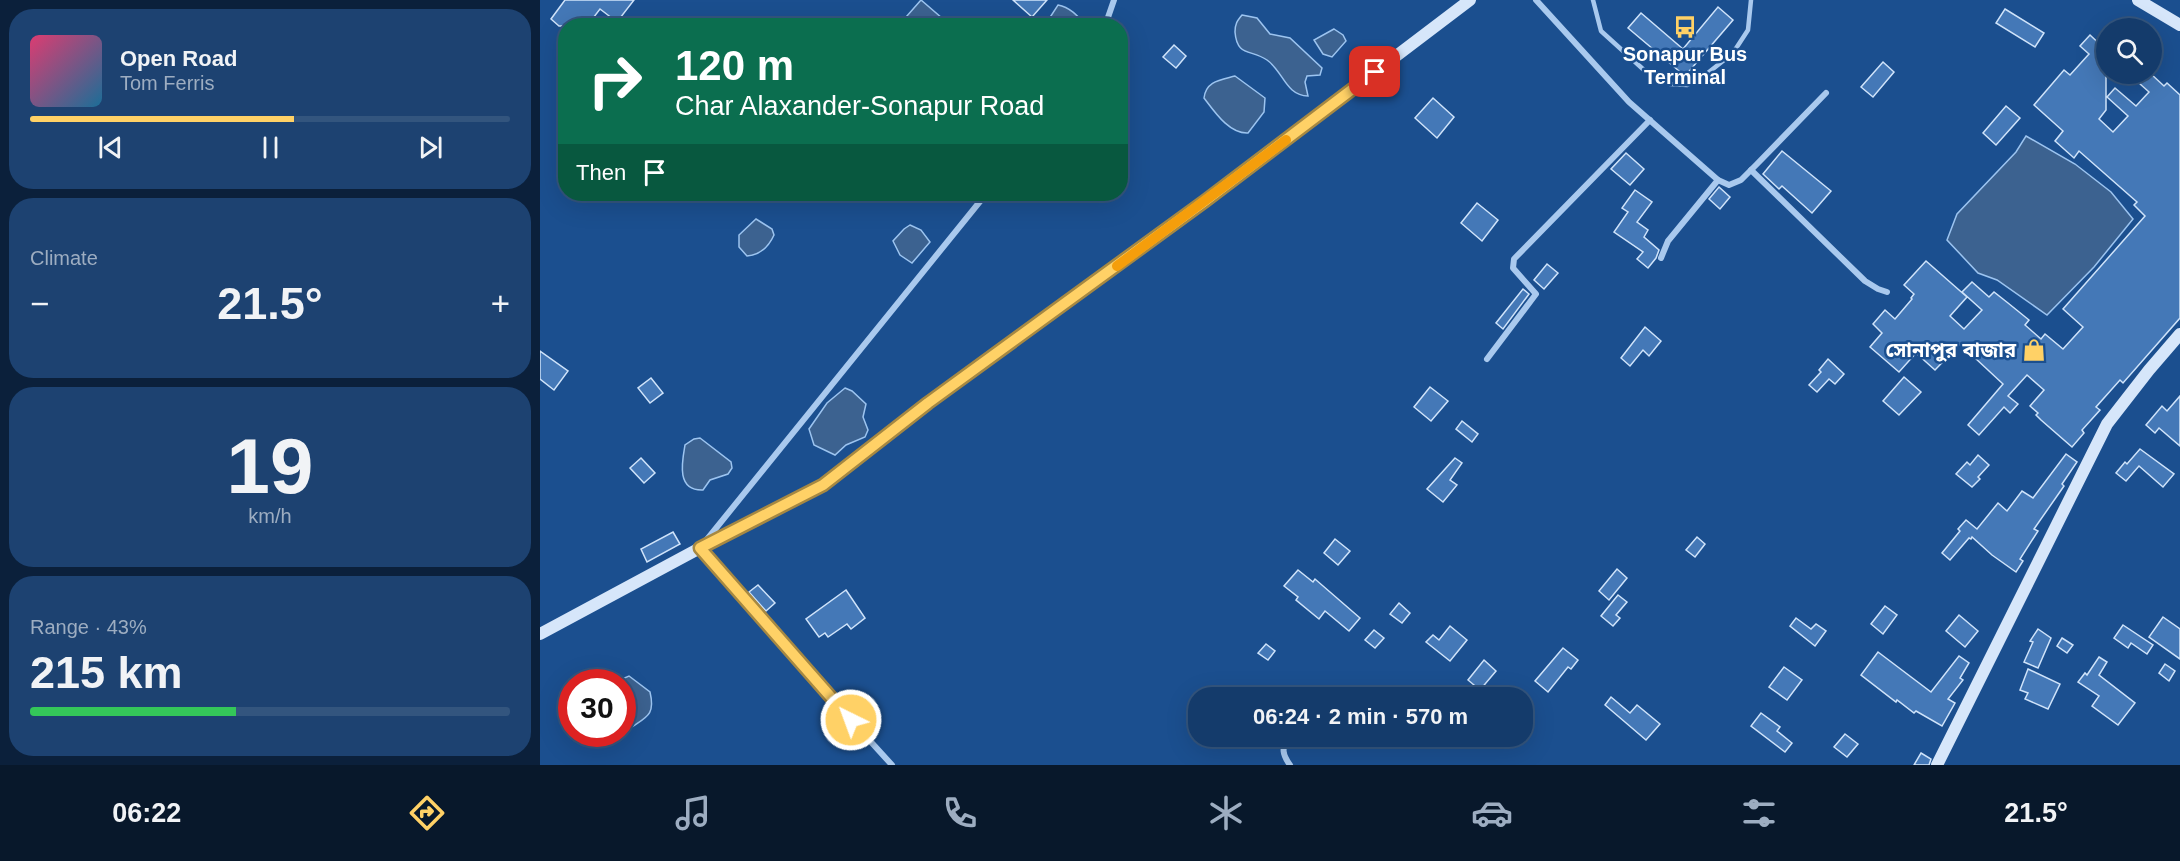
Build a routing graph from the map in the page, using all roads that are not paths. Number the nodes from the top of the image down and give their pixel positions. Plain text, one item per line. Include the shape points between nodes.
1 (1114, 0) edge
2 (1470, 0) edge
3 (1536, 0) edge
4 (1593, 0) edge
5 (1751, 0) edge
6 (2138, 0) edge
7 (1108, 18) edge
8 (2180, 25) edge
9 (1826, 93) dead end
10 (1650, 120) junction
11 (1751, 170) junction
12 (1718, 180) junction
13 (980, 201) edge
14 (1661, 258) dead end
15 (1887, 292) dead end
16 (2180, 334) edge
17 (1487, 359) dead end
18 (700, 548) junction
19 (540, 633) edge
20 (1283, 747) edge
21 (892, 765) edge
22 (1290, 765) edge
23 (1938, 765) edge

1 - 7 street
2 - 18 main road via 823,485
3 - 10 street
4 - 5 lane via 1601,31 1644,70 1670,84 1688,85 1733,53 1748,30
6 - 8 main road
9 - 11 street
10 - 12 street
10 - 17 street via 1514,259 1513,268 1536,294
11 - 12 street via 1729,185
11 - 15 street via 1865,281
12 - 14 street via 1668,242
13 - 18 street
16 - 23 main road via 2108,424
18 - 19 main road
18 - 21 street
20 - 22 street

